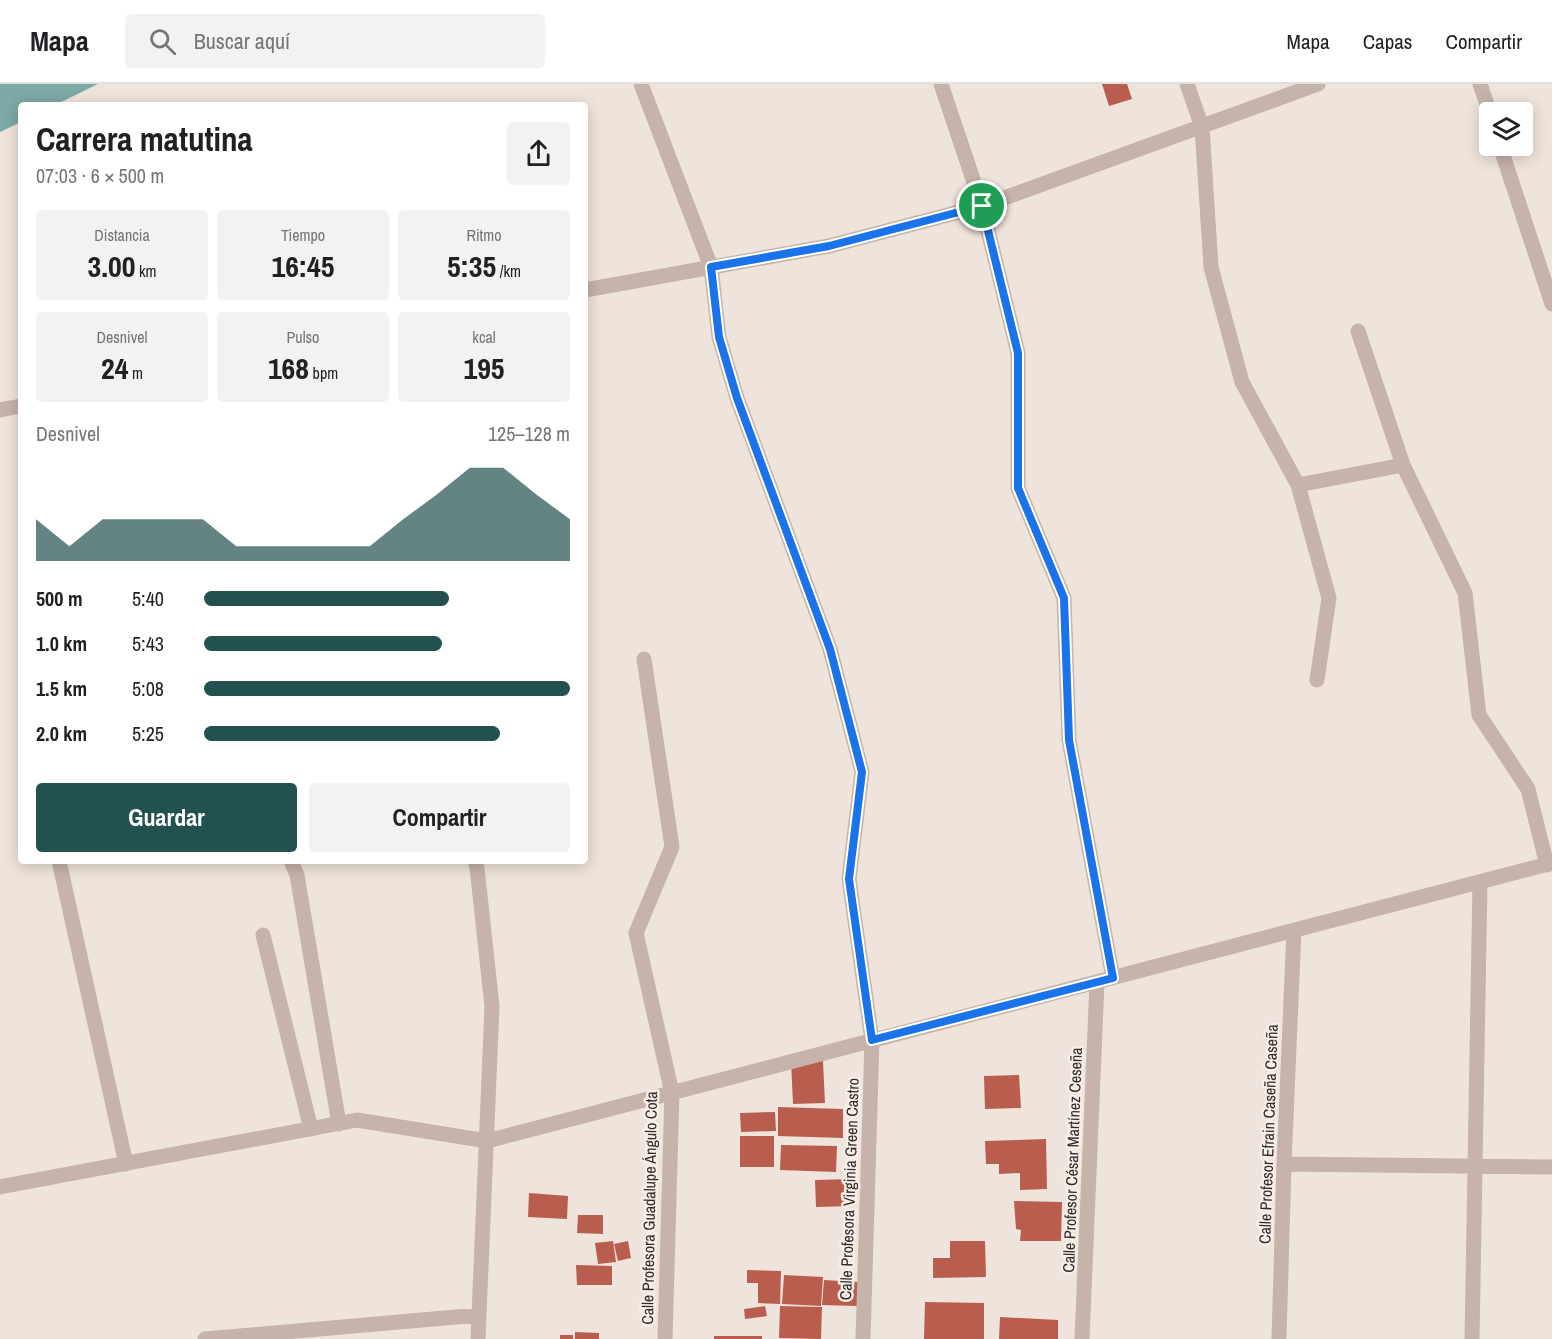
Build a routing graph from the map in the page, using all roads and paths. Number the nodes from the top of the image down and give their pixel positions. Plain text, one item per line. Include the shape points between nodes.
1 (641, 84) edge
2 (941, 84) edge
3 (1186, 84) edge
4 (1318, 84) edge
5 (1480, 84) edge
6 (1486, 102) edge
7 (1202, 127) junction
8 (1503, 156) edge
9 (982, 206) junction
10 (711, 267) junction
11 (588, 289) edge
12 (1552, 304) edge
13 (1358, 331) dead end
14 (18, 407) edge
15 (0, 410) edge
16 (1404, 465) junction
17 (1298, 485) junction
18 (644, 658) dead end
19 (1317, 680) dead end
20 (60, 864) edge
21 (292, 864) edge
22 (476, 864) edge
23 (1550, 864) edge
24 (1480, 882) junction
25 (1294, 930) junction
26 (263, 935) dead end
27 (1113, 978) junction
28 (1097, 982) junction
29 (872, 1040) junction
30 (672, 1092) junction
31 (339, 1124) junction
32 (311, 1129) junction
33 (487, 1141) junction
34 (126, 1164) junction
35 (1284, 1164) junction
36 (1474, 1166) junction
37 (1552, 1167) edge
38 (0, 1187) edge
39 (479, 1315) junction
40 (205, 1339) edge
41 (478, 1339) edge
42 (664, 1339) edge
43 (863, 1339) edge
44 (1082, 1339) edge
45 (1279, 1339) edge
46 (1472, 1339) edge

1 - 10 street, Calle Profesora Virginia Green Castro
2 - 9 street
3 - 7 street
4 - 7 street
5 - 6 street
7 - 9 street
7 - 17 street via 1211,267 1242,382
8 - 12 street
9 - 10 street via 829,246
9 - 27 street via 1018,353 1018,488 1064,598 1069,740
10 - 11 street
10 - 29 street, Calle Profesora Virginia Green Castro via 719,337 737,398 830,649 862,772 849,879
13 - 16 street
14 - 15 street
16 - 17 street
16 - 23 street via 1465,593 1479,715 1528,789
17 - 19 street via 1329,598
18 - 30 street, Calle Profesora Guadalupe Ángulo Cota via 672,847 636,933
20 - 34 street
21 - 31 street
22 - 33 street via 492,1006
23 - 24 street
24 - 25 street
24 - 36 street
25 - 27 street
25 - 35 street, Calle Profesor Efrain Caseña Caseña
26 - 32 street
27 - 28 street
28 - 29 street
28 - 44 street, Calle Profesor César Martínez Ceseña
29 - 30 street
29 - 43 street, Calle Profesora Virginia Green Castro
30 - 33 street
30 - 42 street, Calle Profesora Guadalupe Ángulo Cota
31 - 32 street
31 - 33 street via 357,1120
32 - 34 street
33 - 39 street
34 - 38 street
35 - 36 street
35 - 45 street, Calle Profesor Efrain Caseña Caseña
36 - 37 street
36 - 46 street
39 - 40 street
39 - 41 street

